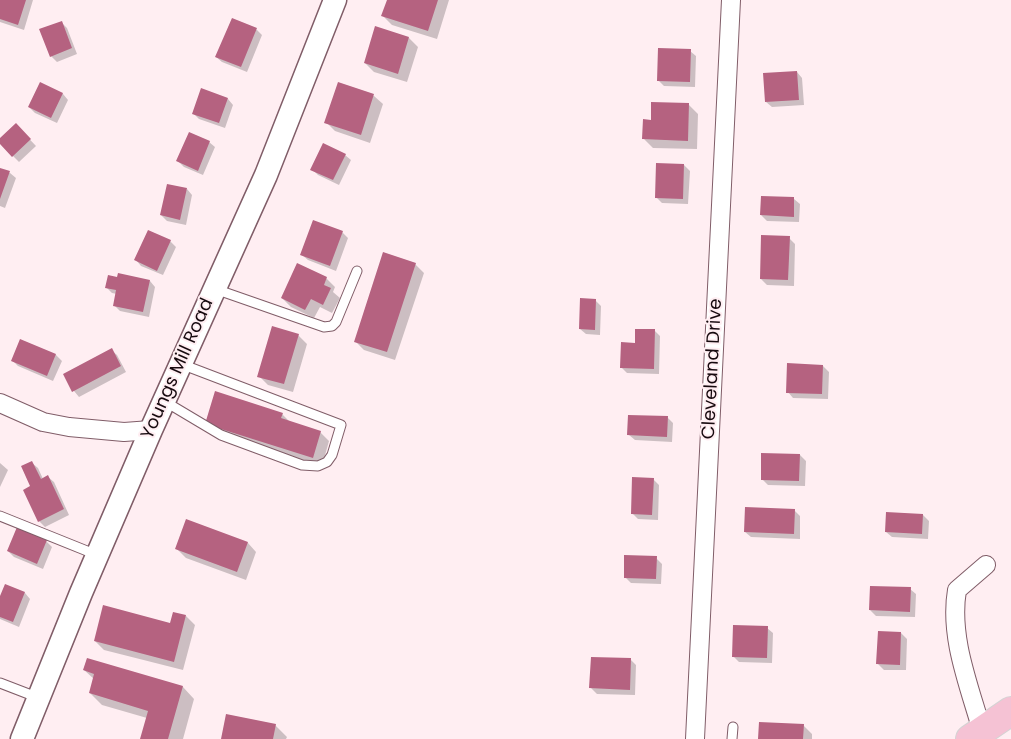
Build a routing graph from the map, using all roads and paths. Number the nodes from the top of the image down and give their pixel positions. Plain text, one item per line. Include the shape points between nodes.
1 (335, 0) edge
2 (731, 0) edge
3 (357, 271) dead end
4 (215, 289) junction
5 (181, 364) junction
6 (164, 401) junction
7 (0, 404) edge
8 (151, 430) junction
9 (0, 516) edge
10 (97, 555) junction
11 (986, 565) dead end
12 (0, 683) edge
13 (39, 698) junction
14 (1011, 711) edge
15 (733, 727) dead end
16 (976, 735) edge
17 (22, 739) edge
18 (695, 739) edge
19 (732, 739) edge

1 - 4 street, Youngs Mill Road via 266,175
2 - 18 street, Cleveland Drive
3 - 4 lane via 332,326 324,327
4 - 5 street, Youngs Mill Road
5 - 6 street, Youngs Mill Road
5 - 6 lane via 341,425 332,455 318,466 302,465 221,435
6 - 8 street, Youngs Mill Road
7 - 8 street via 43,422 69,427 124,432
8 - 10 street, Youngs Mill Road
9 - 10 lane
10 - 13 street, Youngs Mill Road
11 - 16 street via 957,590 954,606 956,638
12 - 13 lane
13 - 17 street, Youngs Mill Road
14 - 16 main road
15 - 19 lane

